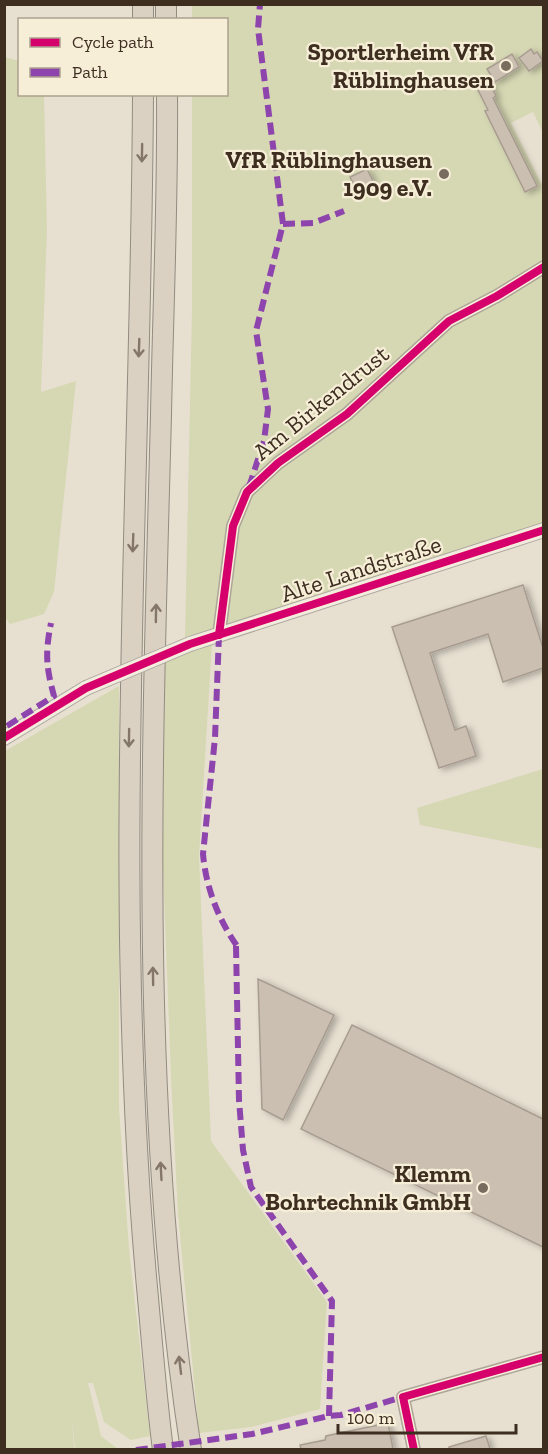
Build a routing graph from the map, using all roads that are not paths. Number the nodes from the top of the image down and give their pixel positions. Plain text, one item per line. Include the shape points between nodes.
1 (143, 96) edge
2 (167, 96) edge
3 (543, 267) edge
4 (543, 530) edge
5 (219, 635) junction
6 (4, 738) edge
7 (543, 1357) edge
8 (164, 1449) edge
9 (191, 1449) edge
10 (414, 1449) edge

1 -> 8 highway via 128,784 129,969 140,1203
9 -> 2 highway via 162,1198 153,975 152,783
3 - 5 street, Am Birkendrust via 449,321 347,414 278,463 247,492 233,526
4 - 5 street, Alte Landstraße
5 - 6 street, Alte Landstraße, bridge via 87,688
7 - 10 street via 404,1397

